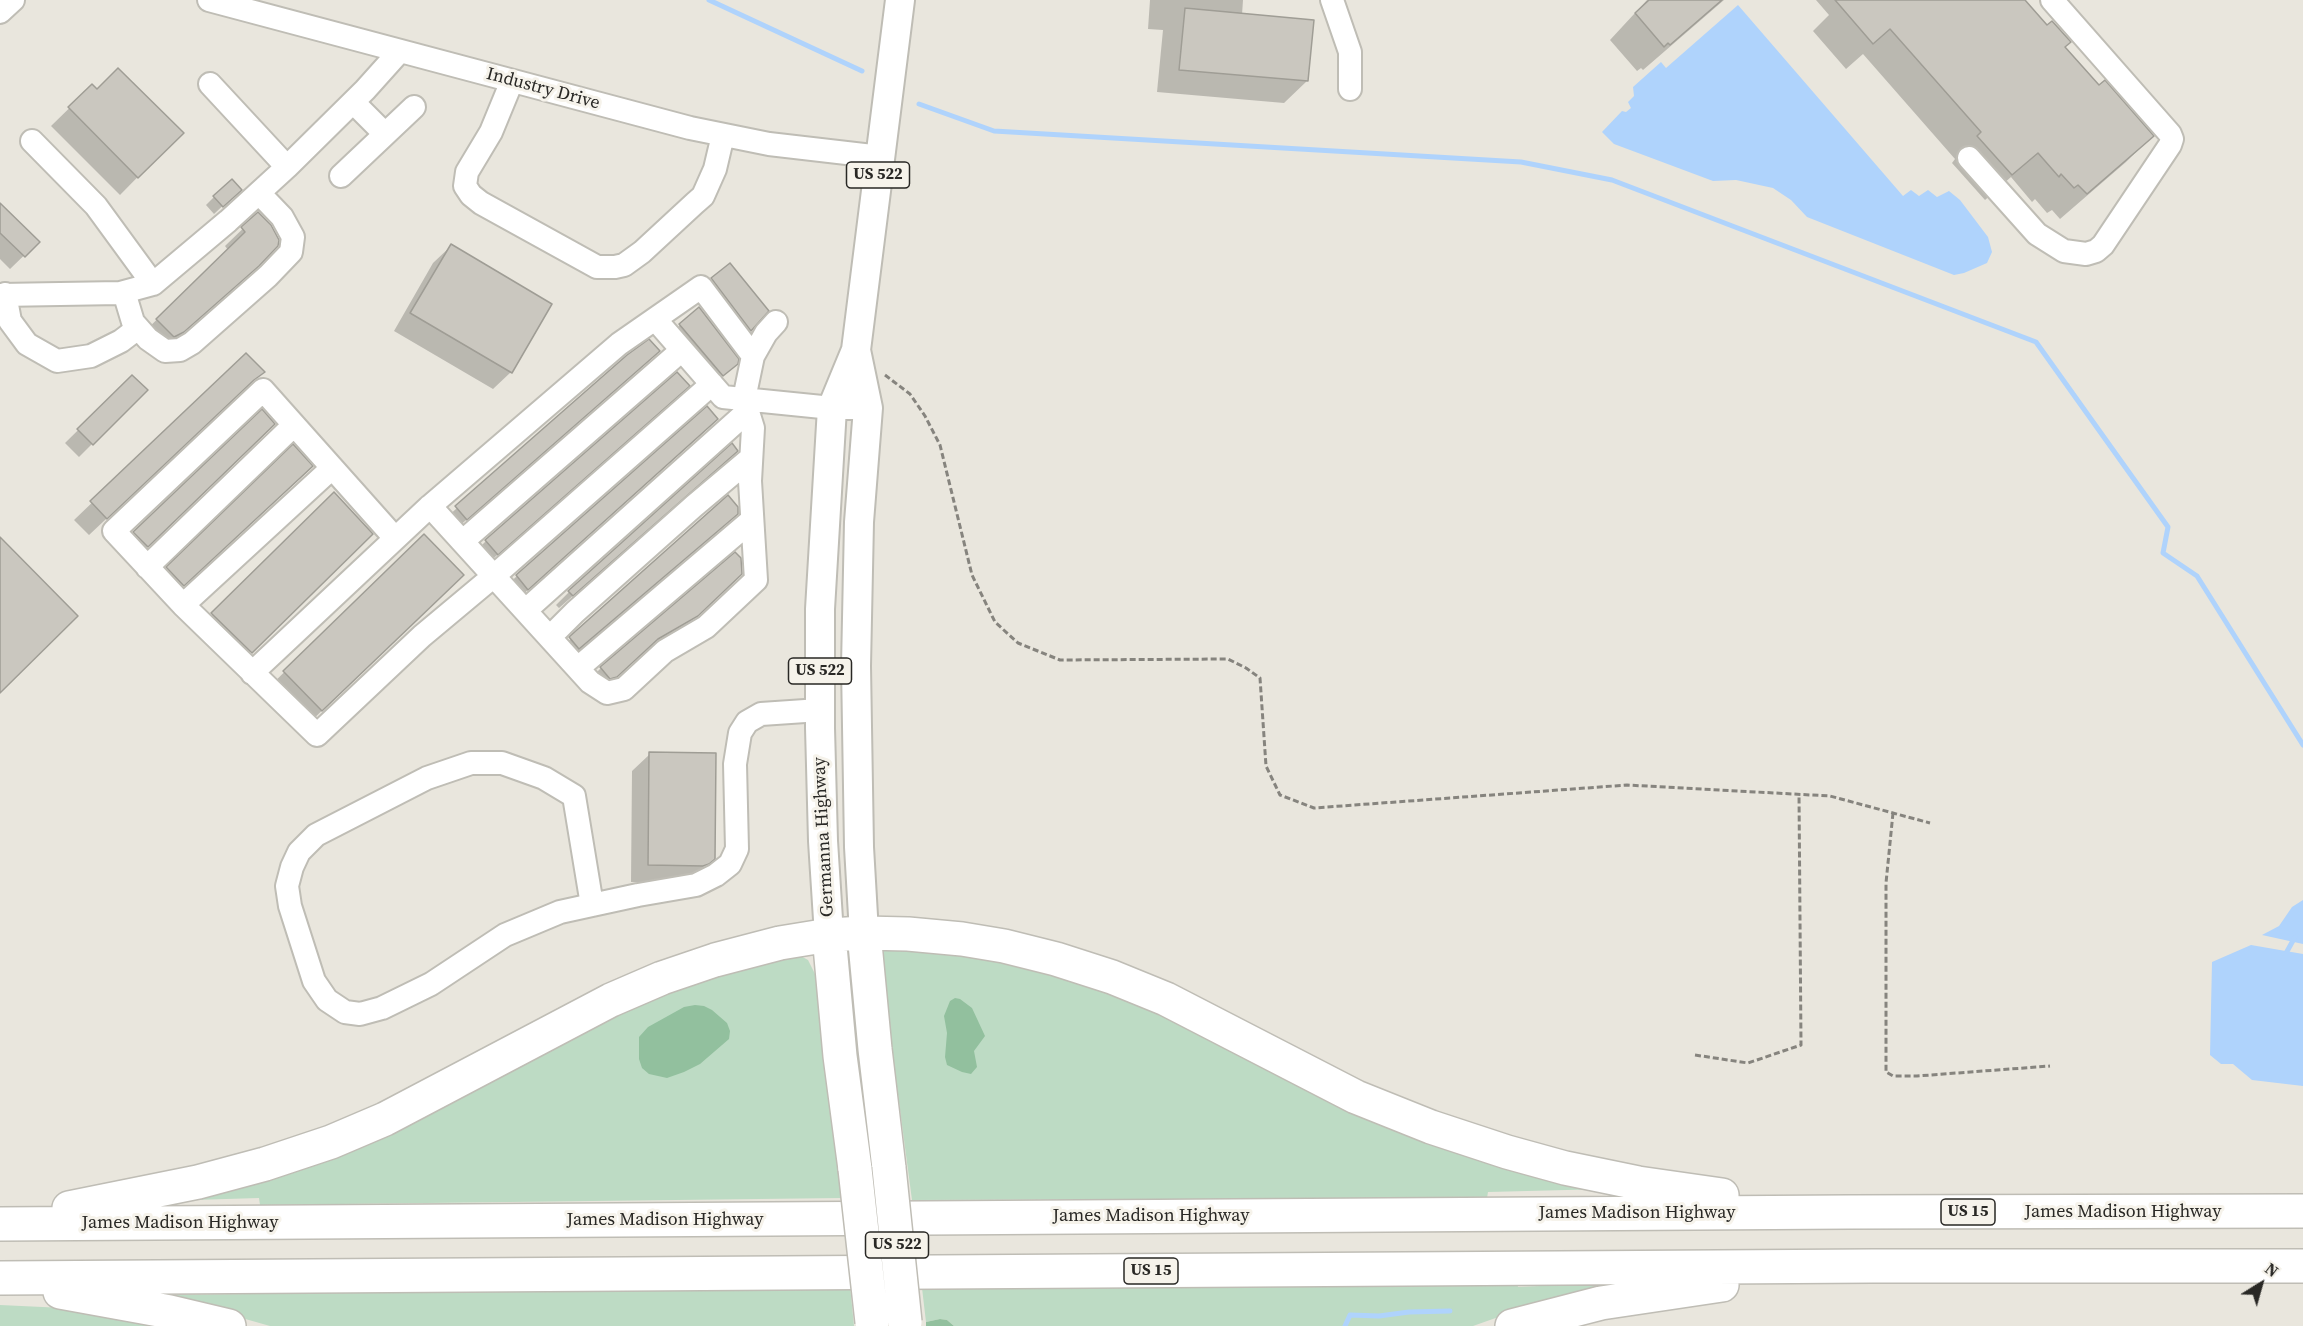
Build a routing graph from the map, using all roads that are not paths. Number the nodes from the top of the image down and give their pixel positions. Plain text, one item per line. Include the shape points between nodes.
1 (13, 0) edge
2 (209, 0) edge
3 (900, 0) edge
4 (1332, 0) edge
5 (2052, 0) edge
6 (0, 12) edge
7 (400, 51) junction
8 (512, 81) junction
9 (210, 84) dead end
10 (1350, 89) dead end
11 (353, 102) junction
12 (414, 107) dead end
13 (385, 134) junction
14 (723, 135) junction
15 (32, 141) dead end
16 (880, 157) junction
17 (1969, 158) dead end
18 (287, 167) junction
19 (341, 176) dead end
20 (259, 193) junction
21 (153, 284) junction
22 (124, 292) junction
23 (3, 294) edge
24 (655, 319) junction
25 (776, 322) dead end
26 (138, 328) junction
27 (682, 350) junction
28 (856, 350) junction
29 (753, 356) junction
30 (712, 384) junction
31 (746, 405) junction
32 (832, 408) junction
33 (868, 408) junction
34 (294, 425) junction
35 (751, 458) junction
36 (332, 468) junction
37 (430, 506) junction
38 (752, 520) junction
39 (394, 537) junction
40 (463, 541) junction
41 (147, 567) junction
42 (495, 575) junction
43 (183, 605) junction
44 (526, 610) junction
45 (550, 637) junction
46 (578, 668) junction
47 (252, 673) junction
48 (820, 710) junction
49 (592, 905) junction
50 (864, 933) junction
51 (829, 935) junction
52 (2303, 1211) edge
53 (1849, 1212) junction
54 (0, 1223) edge
55 (1872, 1266) junction
56 (2303, 1266) edge
57 (0, 1279) edge
58 (872, 1324) edge
59 (906, 1324) edge
60 (229, 1326) edge
61 (1512, 1326) edge

1 - 6 street
2 - 7 street, Industry Drive
3 - 16 main road, Germanna Highway / US 522
4 - 10 street via 1350,52
5 - 17 street via 2170,134 2170,145 2103,245 2086,255 2064,251 2037,234
7 - 8 street, Industry Drive
7 - 11 street
8 - 14 street, Industry Drive
8 - 14 street via 491,132 467,172 465,186 481,203 597,267 624,264 642,252 703,196
9 - 18 street
11 - 13 street
11 - 18 street
12 - 13 street
13 - 19 street
14 - 16 street, Industry Drive
15 - 21 street via 96,206
16 - 28 main road, Germanna Highway / US 522
18 - 20 street
20 - 21 street
20 - 26 street via 293,237 291,252 180,350 165,351
21 - 22 street
22 - 23 street
22 - 26 street
23 - 26 street via 10,321 27,345 57,361 91,356
24 - 27 street
24 - 29 street via 701,287
24 - 37 street via 619,344
25 - 29 street
27 - 30 street
27 - 40 street
28 - 32 main road, Germanna Highway / US 522
28 - 33 main road, Germanna Highway / US 522
29 - 31 street
30 - 31 street via 723,397
30 - 42 street
31 - 32 street
31 - 35 street via 753,428
31 - 44 street
32 - 33 street
32 - 48 main road, Germanna Highway / US 522 via 820,591
33 - 50 main road, Germanna Highway / US 522 via 859,522 856,666
34 - 36 street
34 - 41 street
34 - 41 street via 262,390 114,531
35 - 38 street
35 - 45 street
36 - 39 street
36 - 43 street
37 - 39 street
37 - 40 street
38 - 46 street
38 - 46 street via 756,580 706,627 665,651 624,689 607,693
39 - 47 street
40 - 42 street
41 - 43 street
42 - 44 street
42 - 47 street via 422,636 317,735
43 - 47 street
44 - 45 street
45 - 46 street
48 - 49 street via 760,714 747,722 740,733 735,764 737,849 730,864 696,885
48 - 51 main road, Germanna Highway / US 522
49 - 49 street via 560,912 505,935 431,984 382,1008 360,1014 345,1012 327,1000 314,981 287,886 300,852 316,836 427,778 471,763 502,763 544,778 574,796
50 - 51 highway
50 - 53 highway via 951,938 1004,946 1112,977 1167,999 1356,1097 1507,1152 1638,1183
50 - 59 highway, Germanna Highway / US 522, bridge
51 - 54 highway via 780,943 662,978 611,1000 385,1119 331,1142 198,1182
51 - 58 highway, Germanna Highway / US 522, bridge
52 - 53 highway, James Madison Highway / US 15
53 - 54 highway, James Madison Highway / US 15
55 - 56 highway, US 15
55 - 57 highway, US 15
55 - 61 highway via 1624,1299
57 - 60 highway

